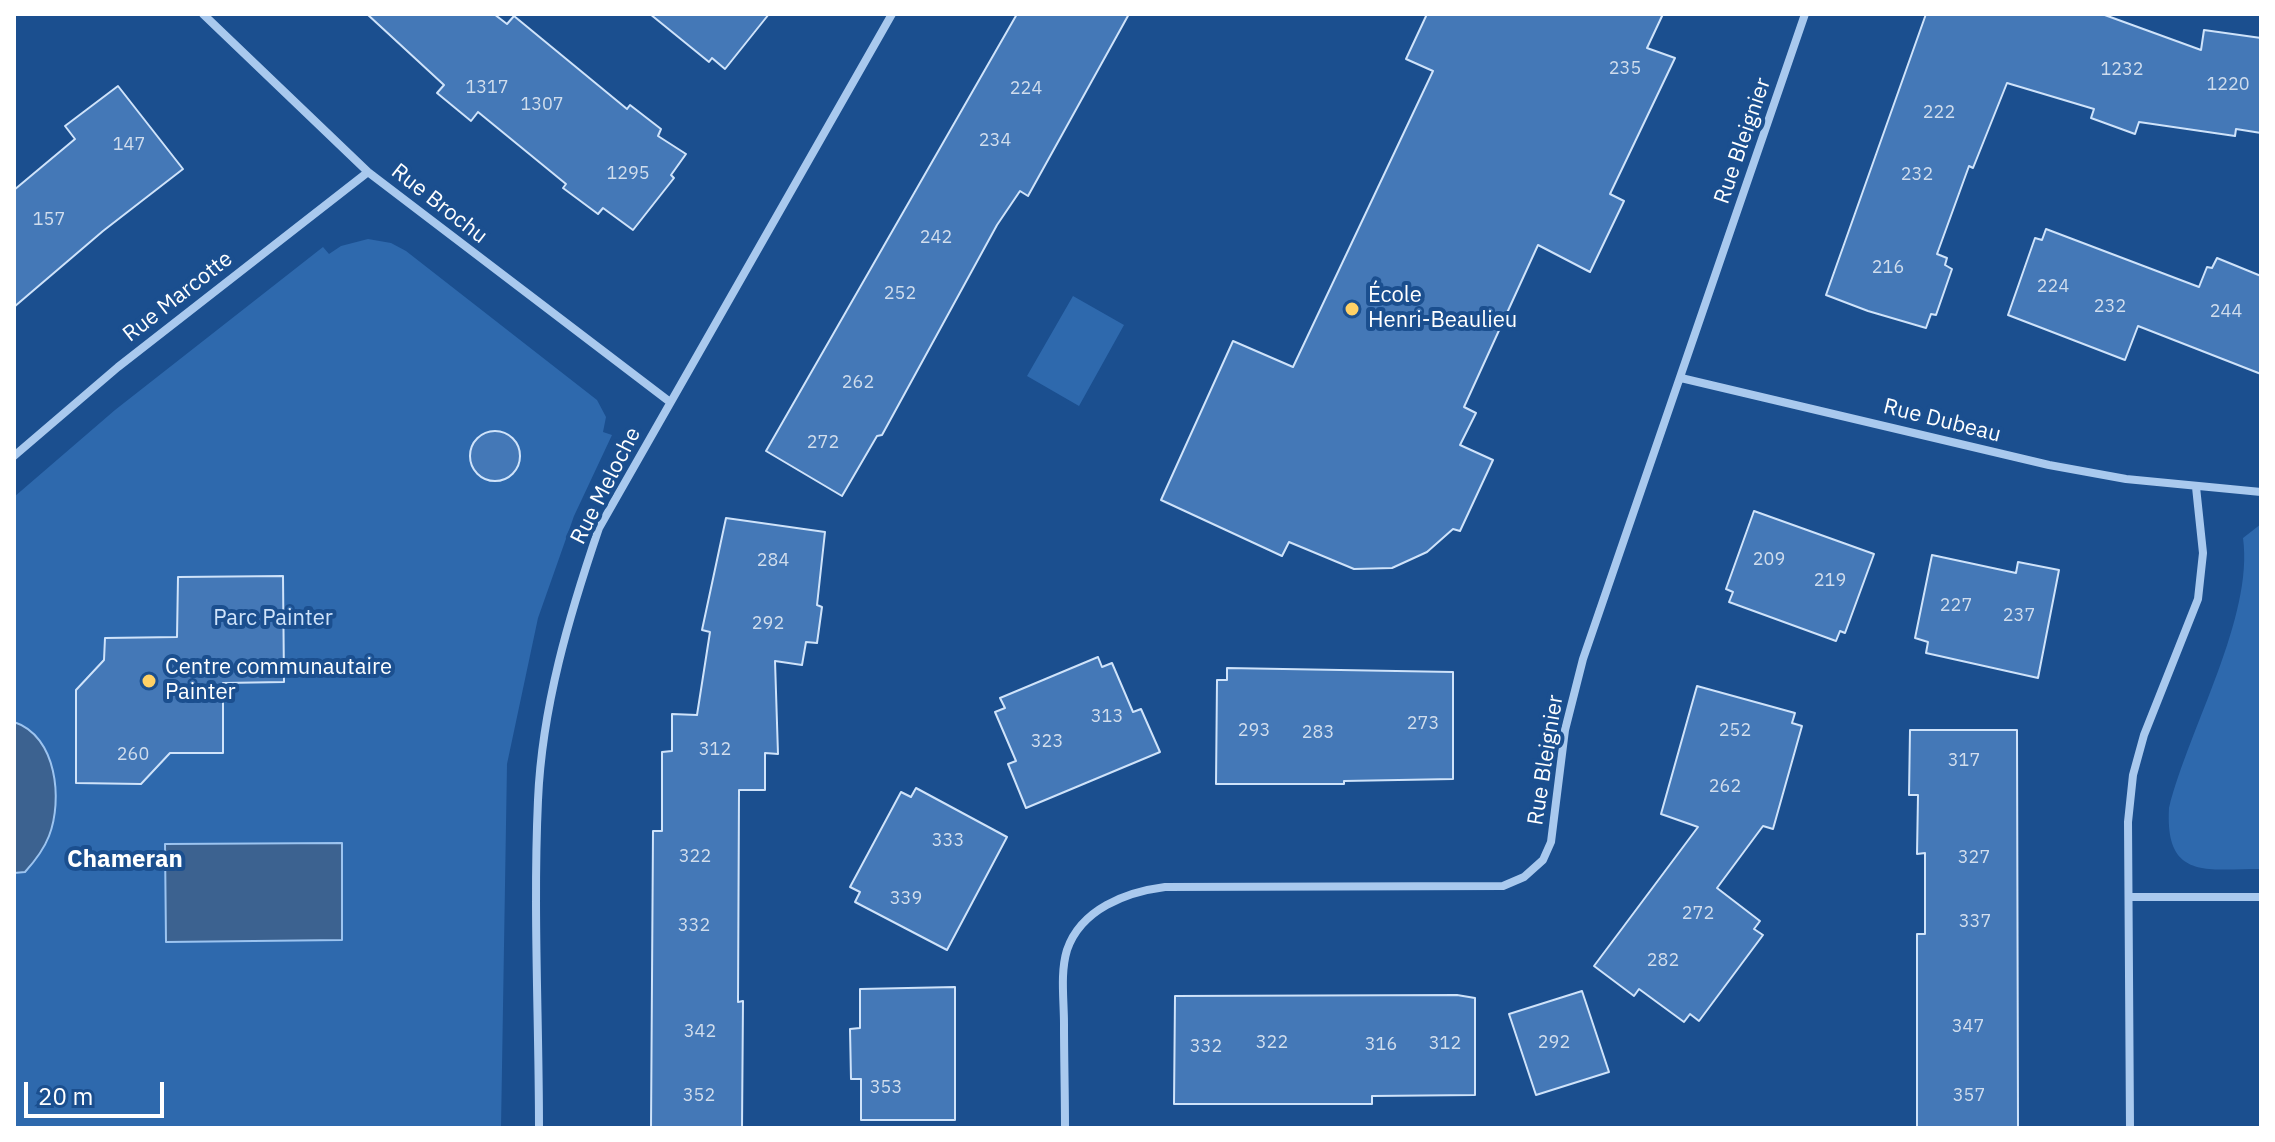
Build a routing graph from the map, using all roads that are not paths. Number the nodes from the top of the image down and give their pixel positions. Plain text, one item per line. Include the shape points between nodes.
1 (203, 14) edge
2 (892, 14) edge
3 (1805, 14) edge
4 (368, 172) junction
5 (1681, 378) junction
6 (670, 402) junction
7 (14, 456) edge
8 (2196, 487) junction
9 (2261, 492) edge
10 (2130, 897) junction
11 (2261, 897) edge
12 (539, 1128) edge
13 (1065, 1128) edge
14 (2130, 1128) edge

1 - 4 street, Rue Brochu
2 - 6 street, Rue Meloche
3 - 5 street, Rue Bleignier
4 - 6 street, Rue Brochu
4 - 7 street, Rue Marcotte via 118,367
5 - 8 street, Rue Dubeau via 2049,465
5 - 13 street, Rue Bleignier via 1583,659 1565,730 1553,832 1543,860 1503,886 1165,887 1112,901 1085,921 1067,949
6 - 12 street, Rue Meloche via 599,528 570,615 549,715 538,798
8 - 9 street, Rue Dubeau
8 - 10 street via 2203,553 2198,599 2133,775
10 - 11 street
10 - 14 street

